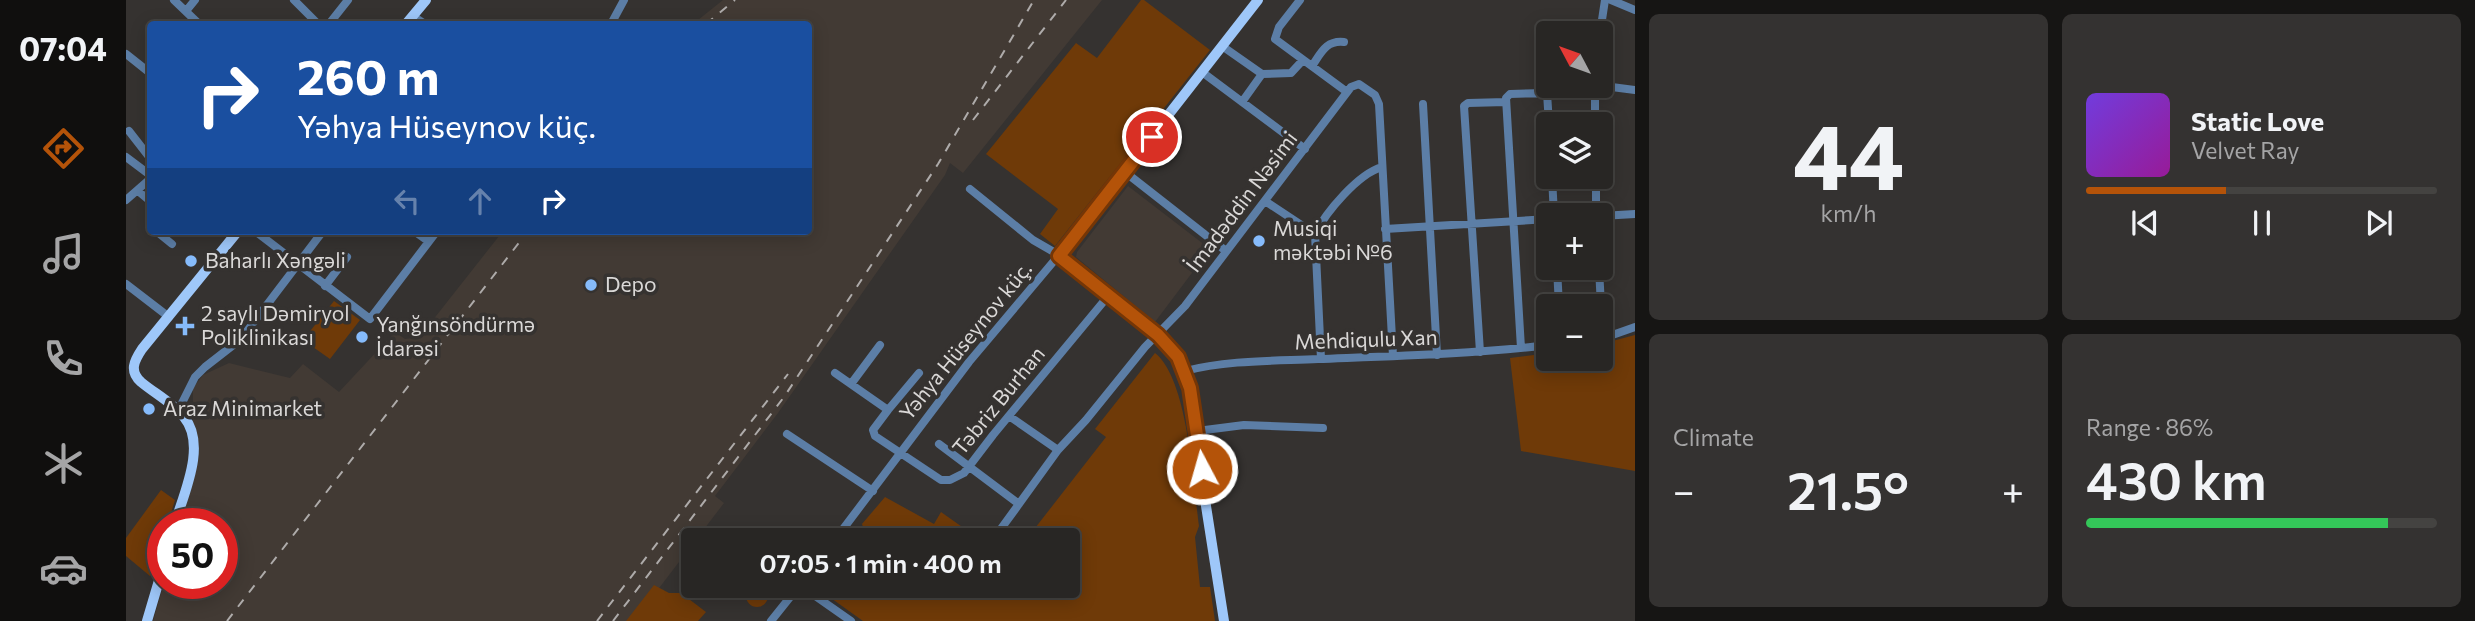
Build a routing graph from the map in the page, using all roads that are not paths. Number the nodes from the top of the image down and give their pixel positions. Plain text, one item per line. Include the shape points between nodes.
1 (174, 0) edge
2 (195, 0) edge
3 (294, 0) edge
4 (348, 0) edge
5 (624, 0) edge
6 (1258, 0) edge
7 (1300, 0) edge
8 (1605, 0) edge
9 (1611, 0) edge
10 (1635, 10) edge
11 (186, 11) junction
12 (196, 21) edge
13 (315, 21) edge
14 (331, 21) edge
15 (613, 21) edge
16 (1602, 21) edge
17 (1343, 42) dead end
18 (1222, 46) junction
19 (126, 54) edge
20 (1303, 60) junction
21 (1312, 66) junction
22 (147, 71) edge
23 (1202, 72) junction
24 (1262, 74) junction
25 (1614, 87) edge
26 (1349, 89) junction
27 (1635, 90) edge
28 (1536, 93) edge
29 (1242, 102) junction
30 (1506, 102) junction
31 (1423, 104) dead end
32 (128, 131) dead end
33 (1305, 149) junction
34 (147, 155) edge
35 (126, 157) edge
36 (1382, 167) junction
37 (1125, 172) junction
38 (147, 174) edge
39 (147, 180) edge
40 (970, 189) dead end
41 (138, 191) junction
42 (147, 198) edge
43 (126, 200) edge
44 (1265, 201) junction
45 (1635, 214) edge
46 (1613, 215) edge
47 (1536, 220) edge
48 (1513, 221) junction
49 (1472, 223) junction
50 (1430, 226) junction
51 (1385, 229) junction
52 (1315, 234) junction
53 (161, 235) edge
54 (230, 235) edge
55 (260, 235) edge
56 (320, 235) edge
57 (419, 235) edge
58 (434, 235) edge
59 (428, 242) junction
60 (172, 244) dead end
61 (1226, 251) junction
62 (1059, 256) junction
63 (347, 257) dead end
64 (298, 265) junction
65 (325, 286) junction
66 (127, 287) edge
67 (1109, 295) junction
68 (169, 317) junction
69 (1635, 327) edge
70 (1158, 335) junction
71 (1613, 335) edge
72 (880, 345) dead end
73 (1536, 346) edge
74 (1521, 348) junction
75 (1480, 352) junction
76 (1437, 355) junction
77 (1393, 356) junction
78 (1321, 359) junction
79 (1185, 371) junction
80 (130, 372) edge
81 (835, 373) dead end
82 (919, 373) dead end
83 (851, 384) junction
84 (888, 410) junction
85 (178, 411) junction
86 (1009, 416) junction
87 (1323, 428) dead end
88 (1197, 431) junction
89 (788, 434) dead end
90 (939, 443) dead end
91 (1058, 450) junction
92 (900, 454) junction
93 (970, 466) junction
94 (873, 491) junction
95 (1019, 504) junction
96 (179, 508) edge
97 (844, 528) edge
98 (1001, 528) edge
99 (790, 598) edge
100 (817, 598) edge
101 (154, 599) edge
102 (147, 621) edge
103 (771, 621) edge
104 (851, 621) edge
105 (1224, 621) edge

1 - 11 street
2 - 11 street
3 - 13 street
4 - 14 street
5 - 15 street
6 - 18 main road, Yəhya Hüseynov küç.
7 - 20 street via 1274,35
8 - 16 street
9 - 10 street
11 - 12 street
17 - 21 street via 1328,44
18 - 23 main road, Yəhya Hüseynov küç.
18 - 24 street
19 - 22 street
20 - 21 street
20 - 24 street via 1291,73
21 - 26 street
23 - 29 street
23 - 37 main road, Yəhya Hüseynov küç.
24 - 29 street
25 - 27 street
26 - 33 street, İmadəddin Nəsimi
26 - 36 street via 1359,84 1368,88 1379,104
28 - 30 street via 1510,94
29 - 33 street
30 - 48 street
30 - 49 street via 1464,106
31 - 50 street
32 - 34 street
33 - 44 street, İmadəddin Nəsimi
35 - 38 street
36 - 51 street
36 - 52 street via 1366,173 1322,220
37 - 61 street
37 - 62 main road, Yəhya Hüseynov küç.
39 - 41 street
40 - 62 street
41 - 42 street
41 - 43 street
44 - 52 street
44 - 61 street, İmadəddin Nəsimi
45 - 46 street
47 - 48 street
48 - 49 street
48 - 74 street
49 - 50 street
49 - 75 street
50 - 51 street
50 - 76 street
51 - 77 street
52 - 78 street
53 - 60 street
54 - 68 main road
55 - 64 street
56 - 64 street
57 - 59 street
58 - 59 street
59 - 65 street via 370,318
61 - 70 street, İmadəddin Nəsimi
62 - 67 main road
62 - 92 street, Yəhya Hüseynov küç. via 969,362
63 - 65 street
64 - 65 street
64 - 85 street via 241,339 195,377
66 - 68 street
67 - 70 main road
67 - 86 street, Təbriz Burhan
68 - 80 main road via 142,349
69 - 71 street
70 - 79 main road via 1170,345
70 - 91 street, İmadəddin Nəsimi
72 - 83 street
73 - 74 street, Mehdiqulu Xan
74 - 75 street, Mehdiqulu Xan
75 - 76 street, Mehdiqulu Xan
76 - 77 street, Mehdiqulu Xan
77 - 78 street, Mehdiqulu Xan
78 - 79 street, Mehdiqulu Xan
79 - 88 main road
80 - 85 main road
81 - 83 street
82 - 84 street
83 - 84 street
84 - 92 street via 873,433
85 - 96 main road via 190,427 193,455
86 - 91 street
86 - 93 street, Təbriz Burhan
87 - 88 street via 1244,425
88 - 105 main road
89 - 94 street
90 - 93 street
91 - 95 street, İmadəddin Nəsimi
92 - 93 street, Təbriz Burhan via 941,481 958,477
92 - 94 street, Yəhya Hüseynov küç.
93 - 95 street
94 - 97 street, Yəhya Hüseynov küç.
95 - 98 street, İmadəddin Nəsimi
99 - 103 street
100 - 104 street
101 - 102 main road

